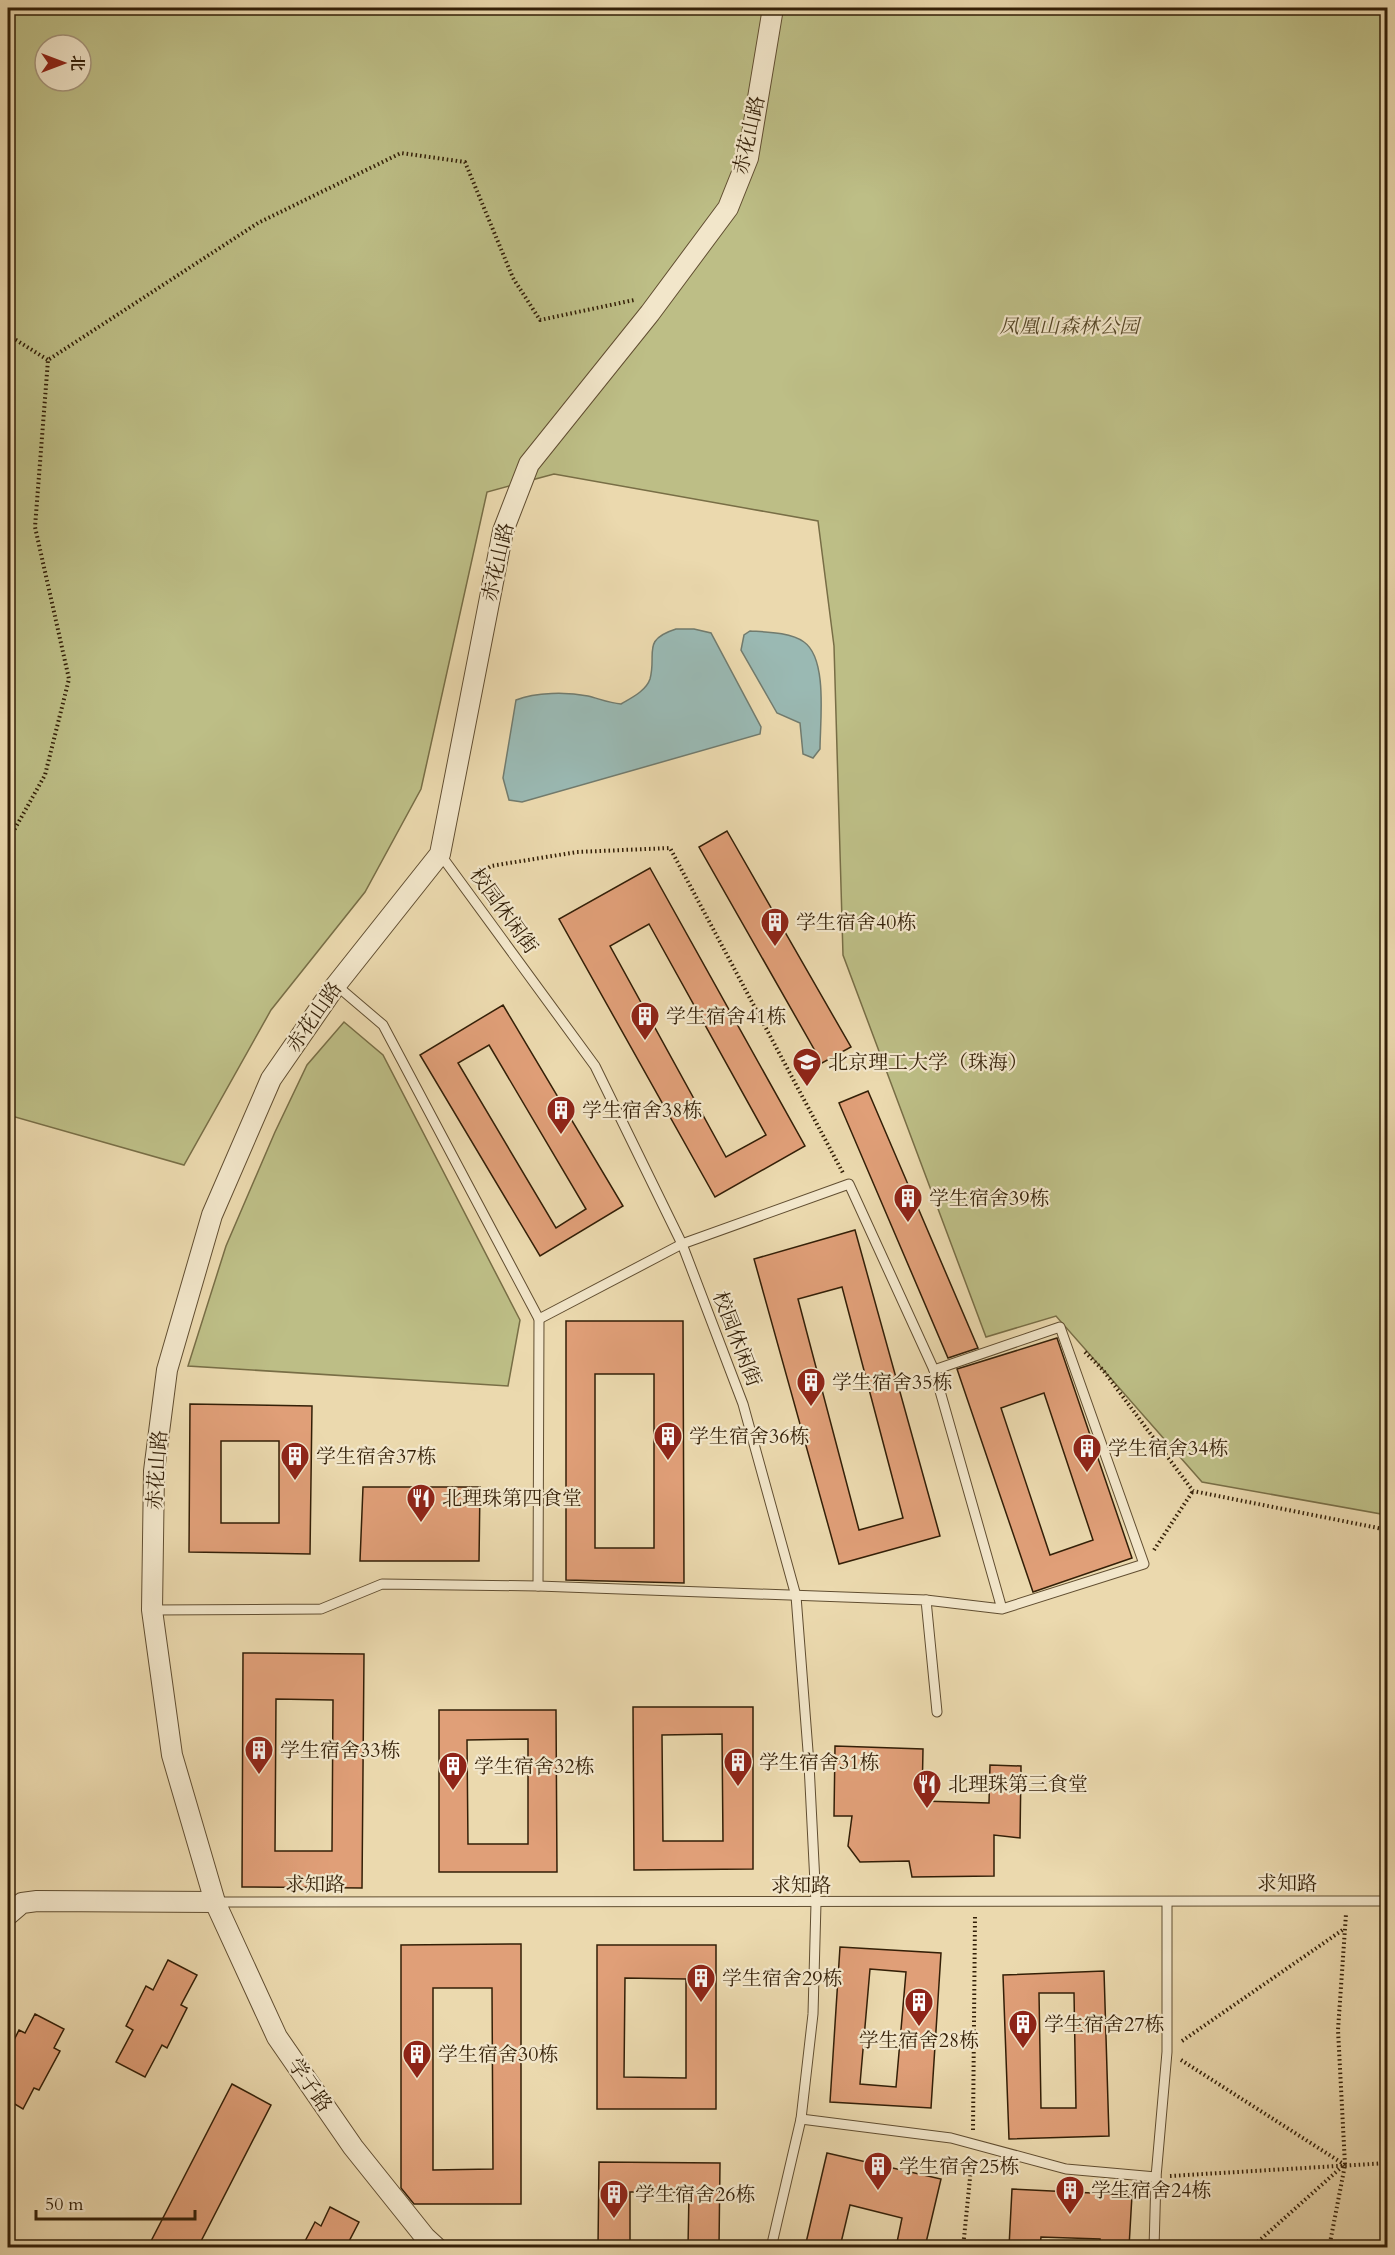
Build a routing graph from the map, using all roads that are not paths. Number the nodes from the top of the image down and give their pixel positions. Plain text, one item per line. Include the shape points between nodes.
1 (773, 8) edge
2 (440, 854) junction
3 (336, 985) junction
4 (682, 1244) junction
5 (538, 1319) junction
6 (934, 1370) junction
7 (537, 1586) junction
8 (796, 1596) junction
9 (926, 1600) junction
10 (1002, 1609) junction
11 (152, 1610) junction
12 (937, 1712) dead end
13 (1388, 1901) edge
14 (215, 1902) junction
15 (1167, 1902) junction
16 (816, 1903) junction
17 (8, 1915) edge
18 (801, 2119) junction
19 (1156, 2177) junction
20 (437, 2247) edge
21 (771, 2247) edge
22 (1154, 2247) edge

1 - 2 street, 赤花山路 via 748,158 728,208 529,464 503,531
2 - 3 street, 赤花山路
2 - 4 lane, 校园休闲街 via 595,1066
3 - 5 lane via 383,1025
3 - 11 street, 赤花山路 via 271,1079 208,1226 167,1370 154,1471
4 - 5 lane
4 - 6 lane via 849,1184
4 - 8 lane, 校园休闲街 via 743,1404
5 - 7 lane
6 - 10 lane
6 - 10 lane via 1060,1327 1144,1564
7 - 8 lane
7 - 11 lane via 382,1584 321,1609
8 - 9 lane
8 - 16 lane, 校园休闲街
9 - 10 lane
9 - 12 lane
11 - 14 street, 赤花山路 via 172,1755
13 - 15 lane, 求知路
14 - 16 lane, 求知路
14 - 17 street via 37,1900 22,1903
14 - 20 street, 学子路 via 277,2037 353,2148
15 - 16 lane, 求知路
15 - 19 lane via 1167,2052
16 - 18 lane, 校园休闲街 via 813,2013
18 - 19 lane via 951,2138 1066,2169
18 - 21 lane, 校园休闲街
19 - 22 lane

